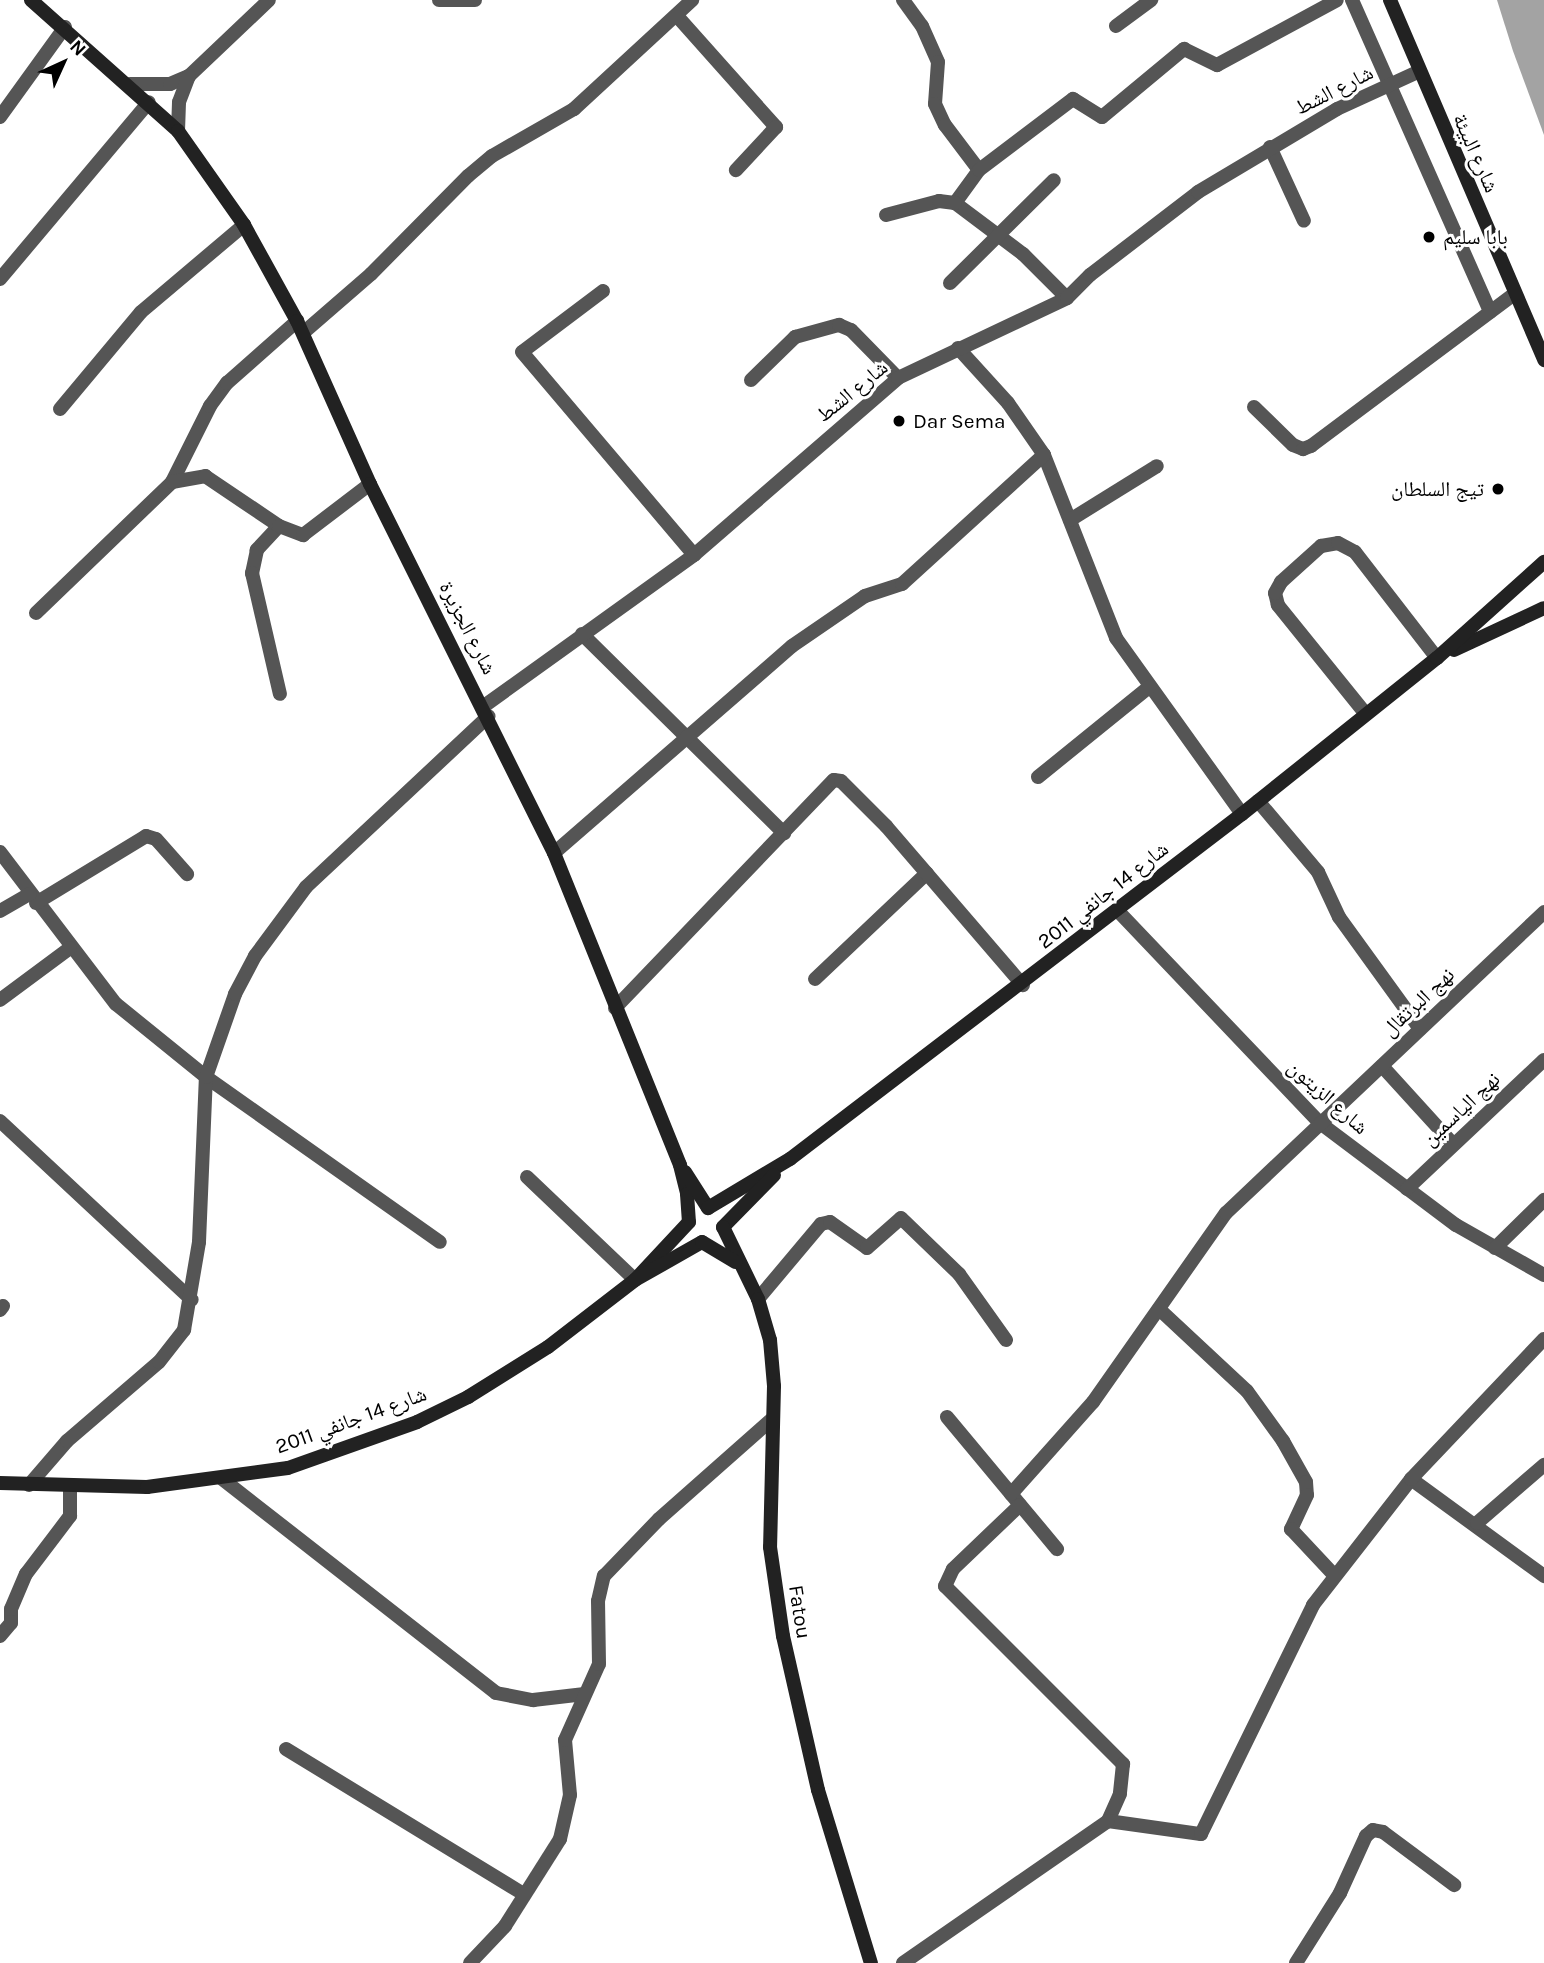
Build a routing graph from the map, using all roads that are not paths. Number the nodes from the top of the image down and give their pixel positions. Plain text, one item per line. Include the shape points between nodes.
1 (31, 0) edge
2 (269, 0) edge
3 (439, 0) edge
4 (475, 0) edge
5 (692, 0) edge
6 (903, 0) edge
7 (1151, 0) edge
8 (1337, 0) edge
9 (1352, 0) edge
10 (1390, 0) edge
11 (677, 16) junction
12 (1116, 26) dead end
13 (65, 27) junction
14 (1418, 72) junction
15 (189, 76) junction
16 (130, 84) junction
17 (1390, 85) junction
18 (149, 102) junction
19 (0, 117) edge
20 (177, 131) junction
21 (1270, 147) junction
22 (736, 170) dead end
23 (979, 170) junction
24 (1054, 180) dead end
25 (955, 203) junction
26 (886, 215) dead end
27 (1304, 221) dead end
28 (244, 225) junction
29 (1000, 236) junction
30 (0, 279) edge
31 (950, 283) dead end
32 (603, 291) dead end
33 (1514, 294) junction
34 (1067, 298) junction
35 (1490, 312) junction
36 (300, 327) junction
37 (958, 348) junction
38 (1544, 360) edge
39 (898, 378) junction
40 (751, 380) dead end
41 (1254, 407) dead end
42 (60, 409) dead end
43 (1044, 455) junction
44 (1157, 466) dead end
45 (172, 482) junction
46 (370, 484) junction
47 (1070, 520) junction
48 (279, 526) junction
49 (694, 555) junction
50 (1544, 562) edge
51 (1544, 608) edge
52 (36, 613) dead end
53 (582, 634) junction
54 (1437, 658) junction
55 (1149, 687) junction
56 (280, 694) dead end
57 (486, 711) junction
58 (1365, 713) junction
59 (685, 738) junction
60 (1038, 776) dead end
61 (1258, 801) junction
62 (1242, 814) junction
63 (784, 833) junction
64 (0, 852) edge
65 (554, 853) junction
66 (927, 873) junction
67 (187, 874) dead end
68 (33, 899) junction
69 (1117, 910) junction
70 (0, 911) edge
71 (1544, 912) edge
72 (70, 948) junction
73 (815, 979) dead end
74 (1023, 985) junction
75 (0, 1000) edge
76 (615, 1008) junction
77 (1420, 1029) junction
78 (1544, 1060) edge
79 (1382, 1066) junction
80 (206, 1077) junction
81 (0, 1121) edge
82 (1320, 1123) junction
83 (1452, 1144) junction
84 (790, 1159) junction
85 (680, 1165) junction
86 (527, 1177) dead end
87 (1407, 1189) junction
88 (1544, 1200) edge
89 (708, 1208) junction
90 (689, 1223) junction
91 (723, 1227) junction
92 (440, 1242) dead end
93 (702, 1242) junction
94 (1495, 1248) junction
95 (738, 1265) junction
96 (1544, 1275) edge
97 (635, 1280) junction
98 (758, 1299) junction
99 (192, 1300) junction
100 (1159, 1308) junction
101 (1544, 1339) edge
102 (1006, 1340) dead end
103 (947, 1417) dead end
104 (772, 1419) junction
105 (1544, 1465) edge
106 (221, 1478) junction
107 (1411, 1479) junction
108 (0, 1483) edge
109 (29, 1485) junction
110 (70, 1488) junction
111 (1016, 1500) junction
112 (1477, 1523) junction
113 (1057, 1549) dead end
114 (1335, 1575) junction
115 (1544, 1576) edge
116 (0, 1636) edge
117 (585, 1695) junction
118 (286, 1749) dead end
119 (1108, 1821) junction
120 (1454, 1885) dead end
121 (524, 1894) junction
122 (470, 1963) edge
123 (872, 1963) edge
124 (903, 1963) edge
125 (1297, 1963) edge

1 - 13 main road, شارع الجزيرة
2 - 15 street
3 - 4 street
5 - 11 street
6 - 23 street via 922,26 937,62 935,104
7 - 12 street
8 - 23 street via 1217,65 1188,50 1178,52 1102,117 1073,99
9 - 17 street
10 - 14 main road, شارع البيئة
11 - 22 street via 776,127
11 - 36 street via 574,109 476,169 371,274
13 - 16 main road, شارع الجزيرة
13 - 19 street
14 - 17 street, شارع الشط
14 - 33 main road, شارع البيئة
15 - 16 street via 170,84
15 - 20 street via 179,102
16 - 18 main road, شارع الجزيرة
17 - 21 street, شارع الشط
17 - 35 street
18 - 20 main road, شارع الجزيرة
18 - 30 street
20 - 28 main road, شارع الجزيرة
21 - 27 street
21 - 34 street, شارع الشط via 1198,192
23 - 25 street
24 - 29 street
25 - 26 street via 939,201
25 - 29 street
28 - 36 main road, شارع الجزيرة
28 - 42 street via 141,312
29 - 31 street
29 - 34 street
32 - 49 street via 522,352
33 - 35 street
33 - 38 main road, شارع البيئة
34 - 37 street, شارع الشط
35 - 41 street via 1311,446 1303,449 1293,444
36 - 45 street via 227,383 210,406
36 - 46 main road, شارع الجزيرة
37 - 39 street, شارع الشط
37 - 43 street via 1008,402
39 - 40 street via 851,330 839,325 795,337
39 - 49 street, شارع الشط
43 - 47 street
43 - 59 street via 902,584 865,596 792,646
44 - 47 street
45 - 48 street via 205,476
45 - 52 street
46 - 48 street via 303,535
46 - 57 main road, شارع الجزيرة
47 - 55 street via 1109,625
48 - 56 street via 257,550 251,573
49 - 53 street, شارع الشط
50 - 54 main road, شارع 14 جانفي 2011
51 - 54 main road, شارع 14 جانفي 2011
53 - 57 street, شارع الشط
53 - 59 street
54 - 58 main road, شارع 14 جانفي 2011
54 - 58 street via 1355,551 1338,543 1321,546 1281,582 1275,593 1278,605
55 - 60 street
55 - 62 street
57 - 65 main road, شارع الجزيرة
57 - 80 street, شارع الشط via 296,898 235,994
58 - 61 main road, شارع 14 جانفي 2011
59 - 63 street
59 - 65 street
61 - 62 main road, شارع 14 جانفي 2011
61 - 77 street via 1318,873 1339,917
62 - 69 main road, شارع 14 جانفي 2011
63 - 66 street via 829,784 841,781
63 - 76 street
64 - 68 street
65 - 76 main road, شارع الجزيرة
66 - 73 street
66 - 74 street
67 - 68 street via 156,839 146,836
68 - 70 street
68 - 72 street
69 - 74 main road, شارع 14 جانفي 2011
69 - 82 street, شارع الزيتون
71 - 77 street, نهج البرتقال
72 - 75 street
72 - 80 street via 116,1004
74 - 84 main road, شارع 14 جانفي 2011
76 - 85 main road, شارع الجزيرة
77 - 79 street, نهج البرتقال
78 - 83 street, نهج الياسمين
79 - 82 street, نهج البرتقال
79 - 83 street
80 - 92 street
80 - 99 street, شارع الشط
81 - 99 street
82 - 87 street, شارع الزيتون
82 - 100 street, نهج البرتقال via 1226,1213
83 - 87 street, نهج الياسمين
84 - 89 main road, شارع 14 جانفي 2011
84 - 91 main road, شارع 14 جانفي 2011
85 - 89 main road, شارع الجزيرة
85 - 90 main road, شارع الجزيرة
86 - 97 street
87 - 94 street, شارع الزيتون
88 - 94 street
89 - 90 main road via 698,1210
89 - 91 main road via 718,1212
90 - 93 main road via 693,1237
90 - 97 main road, شارع 14 جانفي 2011
91 - 93 main road via 713,1240
91 - 95 main road, Fatou
93 - 95 main road, Fatou
93 - 97 main road, شارع 14 جانفي 2011
94 - 96 street, شارع الزيتون
95 - 98 main road, Fatou
97 - 106 main road, شارع 14 جانفي 2011 via 538,1354 427,1417 288,1468
98 - 102 street via 821,1224 830,1222 867,1248 901,1218 959,1274
98 - 104 main road, Fatou via 773,1362
99 - 109 street, شارع الشط via 176,1344 67,1441
100 - 111 street, نهج البرتقال
100 - 114 street via 1247,1391 1283,1441 1306,1482 1307,1495 1291,1529
101 - 107 street
103 - 111 street
104 - 117 street via 659,1519 604,1576 598,1601 600,1657
104 - 123 main road, Fatou via 769,1547 792,1690
105 - 112 street
106 - 110 main road, شارع 14 جانفي 2011 via 147,1487
106 - 117 street via 496,1693 533,1700
107 - 112 street
107 - 114 street
108 - 109 main road, شارع 14 جانفي 2011
109 - 110 main road, شارع 14 جانفي 2011
110 - 116 street via 70,1516 26,1574 10,1623
111 - 113 street
111 - 119 street, نهج البرتقال via 953,1569 945,1586 1123,1764 1120,1794
112 - 115 street
114 - 119 street via 1298,1634 1201,1834
117 - 121 street via 565,1740 570,1795 566,1820 560,1839
118 - 121 street
119 - 124 street
120 - 125 street via 1383,1832 1373,1830
121 - 122 street via 505,1926

